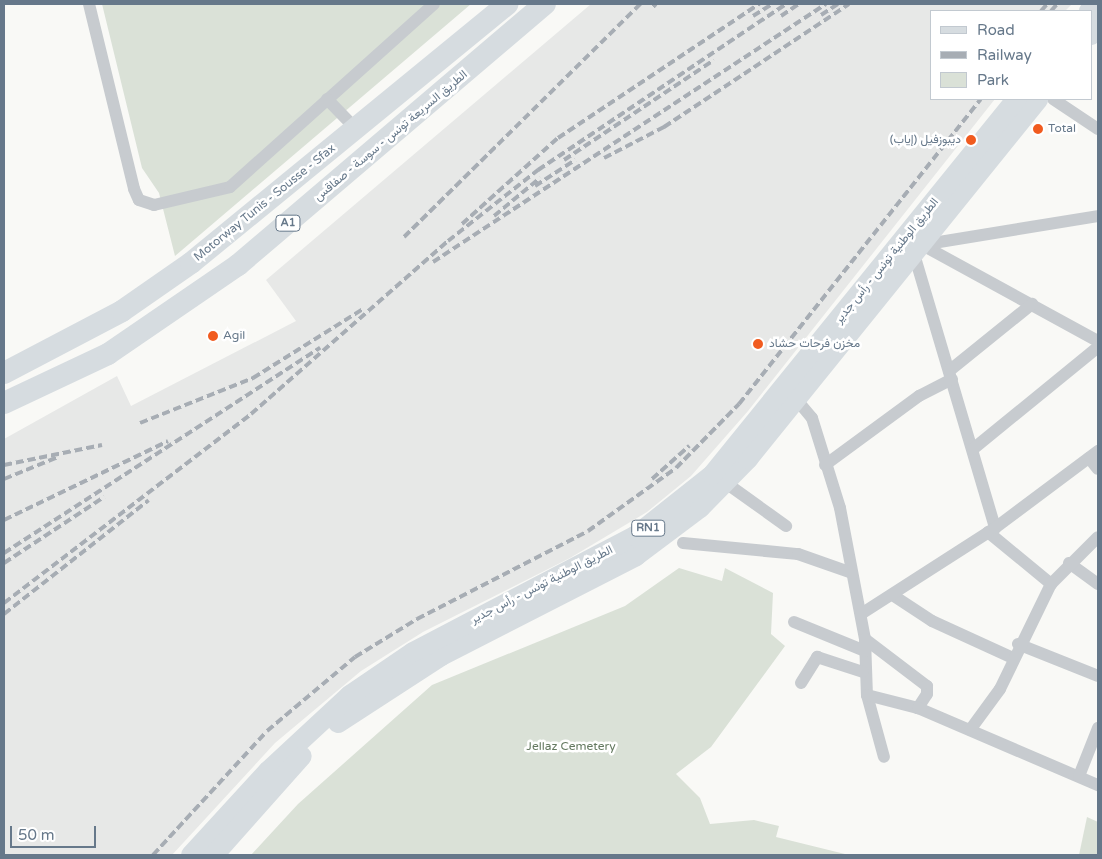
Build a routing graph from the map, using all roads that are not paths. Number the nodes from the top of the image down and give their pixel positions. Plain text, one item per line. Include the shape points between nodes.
1 (89, 4) edge
2 (434, 4) edge
3 (507, 4) edge
4 (545, 4) edge
5 (327, 99) junction
6 (1016, 100) edge
7 (1037, 100) edge
8 (1054, 100) edge
9 (355, 128) junction
10 (1098, 129) edge
11 (1098, 216) edge
12 (914, 245) junction
13 (1032, 304) junction
14 (1098, 342) edge
15 (1098, 347) edge
16 (4, 373) edge
17 (950, 375) junction
18 (796, 399) junction
19 (4, 403) edge
20 (973, 449) junction
21 (1094, 455) edge
22 (825, 465) junction
23 (1098, 469) edge
24 (726, 483) junction
25 (786, 526) dead end
26 (991, 530) junction
27 (1098, 537) edge
28 (682, 543) dead end
29 (1069, 563) junction
30 (852, 573) junction
31 (1051, 584) junction
32 (1098, 584) edge
33 (894, 596) junction
34 (861, 614) junction
35 (794, 622) dead end
36 (1018, 644) junction
37 (865, 645) junction
38 (1013, 658) junction
39 (863, 672) junction
40 (1098, 676) edge
41 (801, 683) dead end
42 (867, 695) junction
43 (918, 708) junction
44 (1098, 728) edge
45 (970, 730) junction
46 (884, 757) dead end
47 (1079, 776) junction
48 (1098, 785) edge
49 (191, 855) edge
50 (214, 855) edge

1 - 5 street via 134,188 146,204 223,191
2 - 5 street
3 - 9 highway, Motorway Tunis - Sousse - Sfax / A1
4 - 19 highway, الطريق السريعة تونس - سوسة - صفاقس / A1 via 238,265 108,354
5 - 9 street
6 - 12 main road, الطريق الوطنية تونس - رأس جدير / RN1
7 - 12 main road, الطريق الوطنية تونس - رأس جدير / RN1
8 - 10 street
9 - 16 highway, Motorway Tunis - Sousse - Sfax / A1 via 233,232 138,301
11 - 12 street
12 - 13 street
12 - 17 street
12 - 18 main road, الطريق الوطنية تونس - رأس جدير / RN1
12 - 49 main road, الطريق الوطنية تونس - رأس جدير / RN1 via 747,437 664,517 383,671 314,726
13 - 14 street
13 - 17 street
15 - 20 street
17 - 20 street
17 - 22 street
18 - 22 street via 812,418
18 - 24 main road, الطريق الوطنية تونس - رأس جدير / RN1
20 - 26 street
21 - 23 street
21 - 26 street
22 - 30 street via 840,508
24 - 25 street
24 - 50 main road, الطريق الوطنية تونس - رأس جدير / RN1 via 664,538 636,556 441,656 354,709 290,767
26 - 31 street
26 - 33 street
27 - 29 street
28 - 30 street via 798,554
29 - 31 street
29 - 32 street
30 - 34 street
31 - 36 street
33 - 34 street
33 - 38 street via 932,621
34 - 37 street
35 - 37 street
36 - 38 street
36 - 40 street
37 - 39 street
37 - 43 street via 927,686 927,694
38 - 45 street via 1000,689
39 - 41 street via 817,656
39 - 42 street
42 - 43 street
42 - 46 street
43 - 45 street
44 - 47 street
45 - 47 street
47 - 48 street

